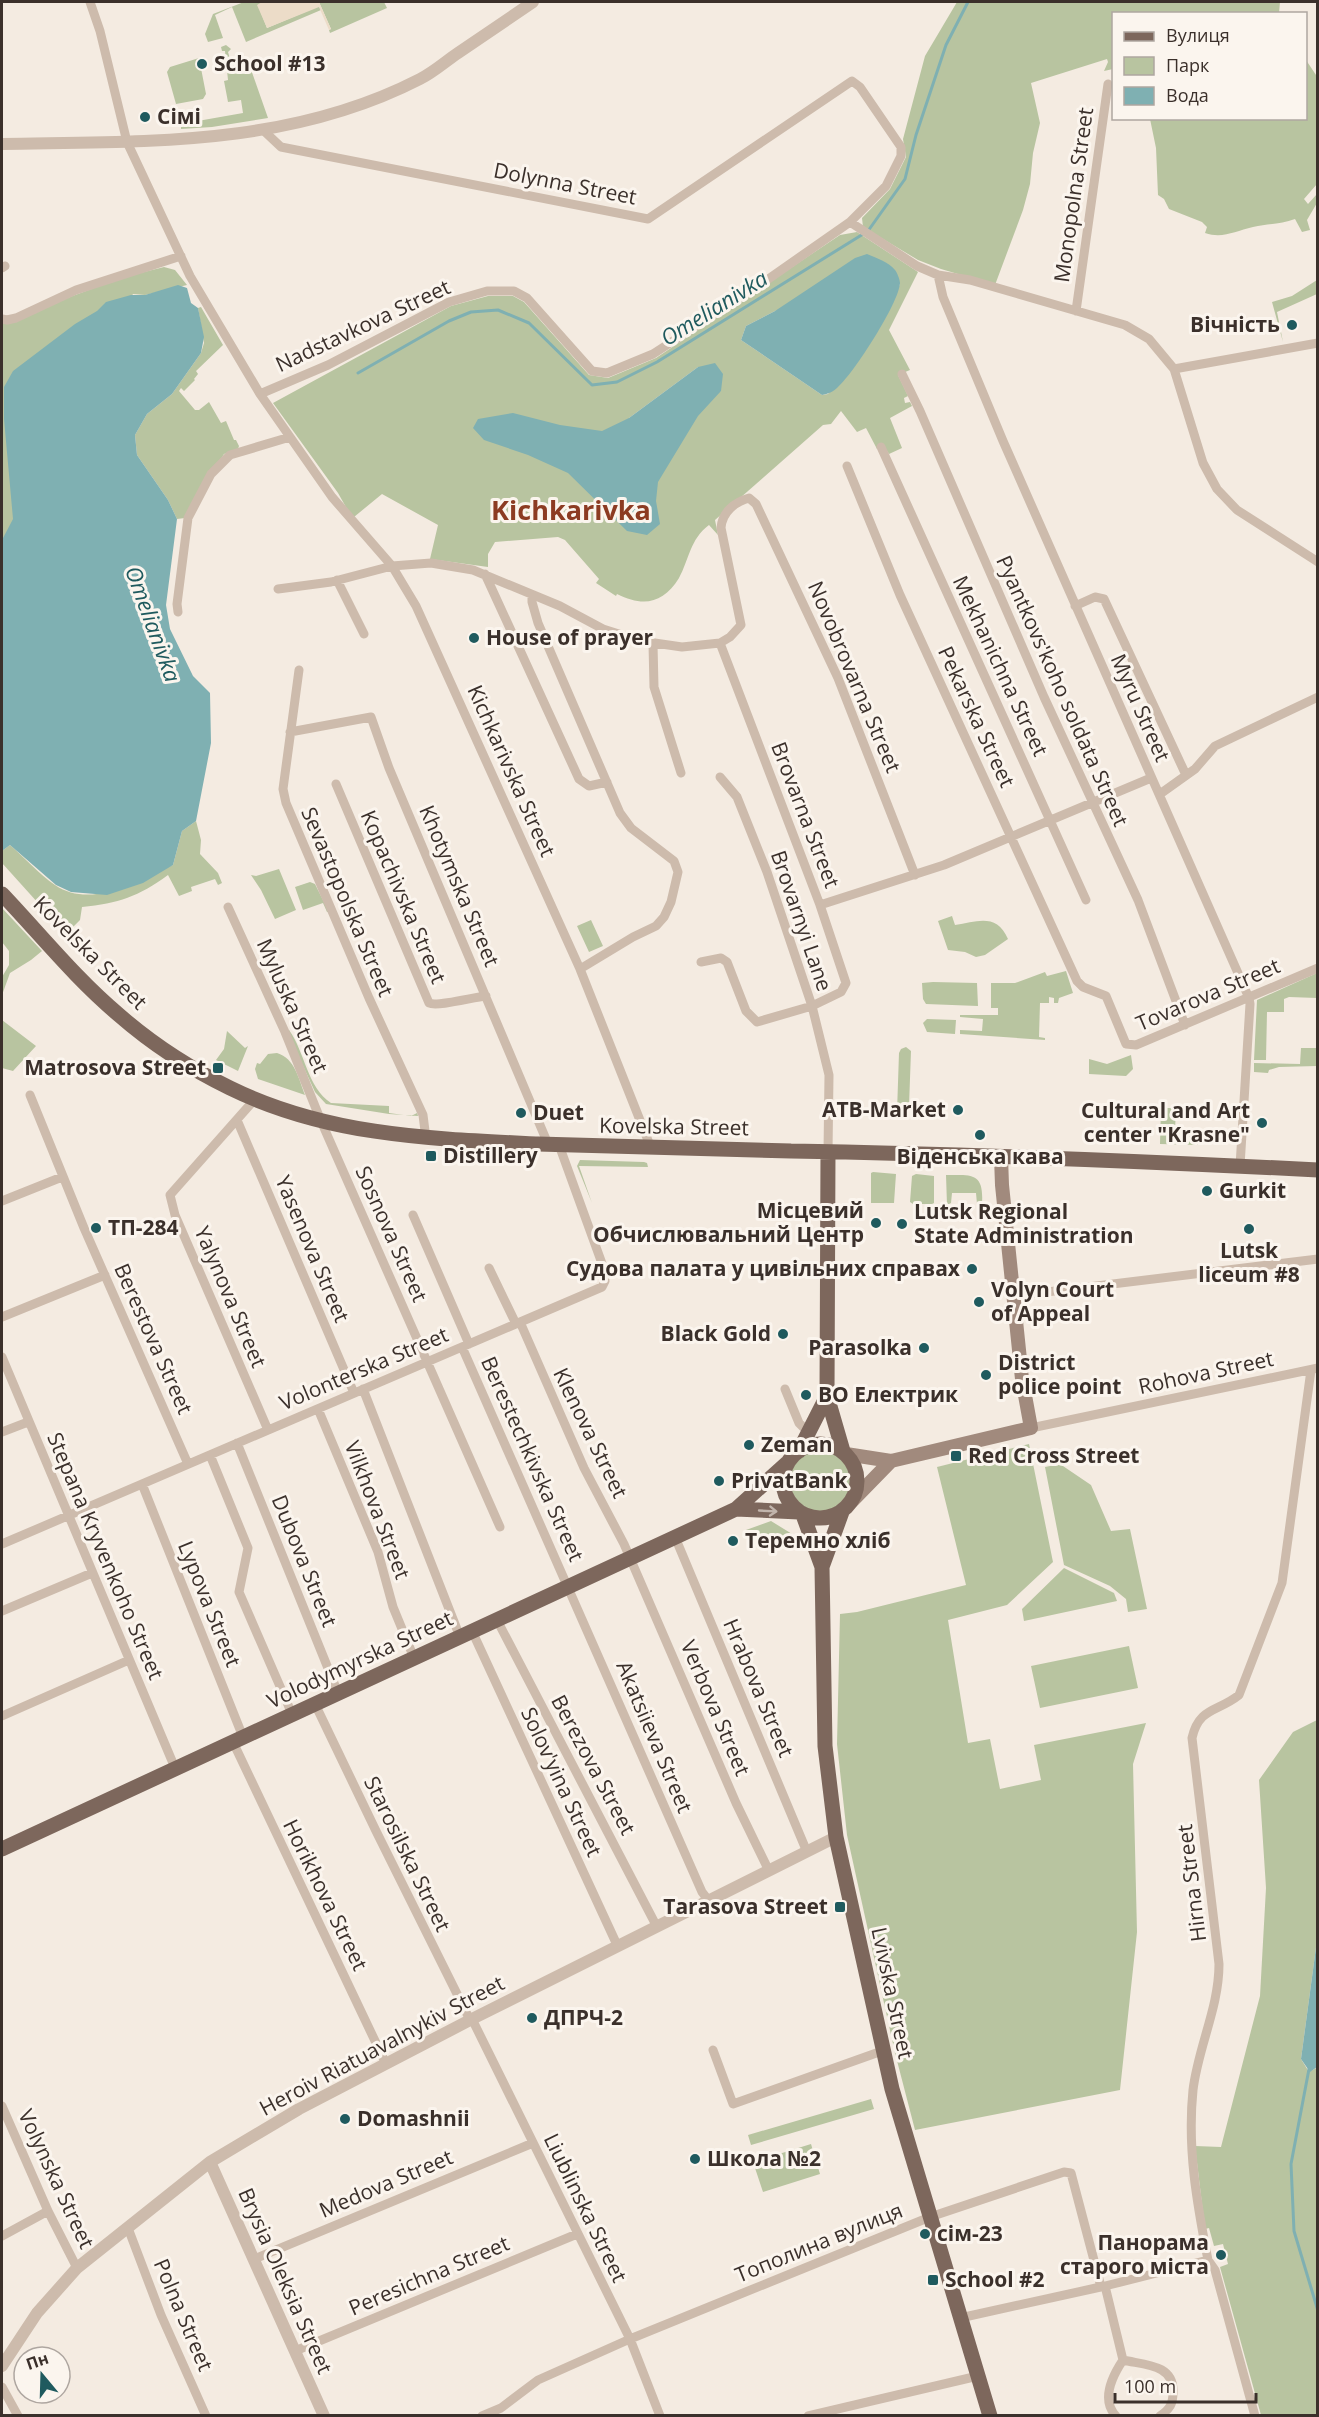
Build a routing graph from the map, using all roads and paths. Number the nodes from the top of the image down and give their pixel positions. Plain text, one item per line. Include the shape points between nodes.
1 (90, 2) edge
2 (533, 2) edge
3 (1108, 84) dead end
4 (264, 131) junction
5 (127, 141) junction
6 (2, 144) edge
7 (901, 147) joint
8 (850, 222) junction
9 (181, 256) junction
10 (938, 276) junction
11 (1076, 311) junction
12 (2, 319) edge
13 (1317, 342) edge
14 (1174, 369) junction
15 (902, 374) dead end
16 (260, 394) junction
17 (290, 437) junction
18 (881, 447) dead end
19 (847, 466) dead end
20 (1317, 562) edge
21 (392, 566) junction
22 (485, 574) junction
23 (337, 580) junction
24 (278, 590) dead end
25 (532, 595) junction
26 (1075, 606) junction
27 (178, 612) dead end
28 (364, 634) dead end
29 (720, 643) junction
30 (653, 644) junction
31 (299, 670) dead end
32 (1317, 697) edge
33 (290, 732) junction
34 (681, 773) dead end
35 (1186, 775) junction
36 (720, 777) dead end
37 (1151, 778) junction
38 (607, 782) junction
39 (336, 784) dead end
40 (1160, 794) junction
41 (1092, 802) junction
42 (1051, 820) junction
43 (1011, 838) junction
44 (915, 875) junction
45 (2, 894) edge
46 (1086, 900) dead end
47 (820, 904) junction
48 (228, 906) dead end
49 (701, 962) dead end
50 (1317, 968) edge
51 (580, 969) junction
52 (1077, 981) joint
53 (486, 996) junction
54 (1248, 998) junction
55 (812, 1006) junction
56 (1185, 1025) junction
57 (30, 1095) dead end
58 (255, 1099) junction
59 (237, 1120) junction
60 (321, 1121) junction
61 (426, 1139) junction
62 (554, 1144) junction
63 (651, 1148) junction
64 (828, 1152) junction
65 (1001, 1157) junction
66 (1240, 1166) junction
67 (1317, 1170) edge
68 (63, 1177) junction
69 (2, 1201) edge
70 (413, 1215) dead end
71 (1317, 1259) edge
72 (489, 1268) dead end
73 (105, 1275) junction
74 (1014, 1296) junction
75 (2, 1317) edge
76 (518, 1323) junction
77 (466, 1345) junction
78 (2, 1357) edge
79 (427, 1362) junction
80 (1314, 1369) edge
81 (785, 1389) dead end
82 (358, 1391) junction
83 (827, 1396) junction
84 (318, 1408) junction
85 (28, 1422) junction
86 (1031, 1428) junction
87 (268, 1430) junction
88 (2, 1432) edge
89 (808, 1432) junction
90 (237, 1443) junction
91 (798, 1451) junction
92 (844, 1452) junction
93 (210, 1455) junction
94 (891, 1461) junction
95 (788, 1463) junction
96 (189, 1464) junction
97 (141, 1484) junction
98 (853, 1500) junction
99 (736, 1509) junction
100 (842, 1512) junction
101 (801, 1514) junction
102 (67, 1515) junction
103 (500, 1527) dead end
104 (675, 1538) junction
105 (2, 1544) edge
106 (630, 1558) junction
107 (822, 1567) junction
108 (92, 1573) junction
109 (569, 1586) junction
110 (2, 1611) edge
111 (497, 1620) junction
112 (466, 1634) junction
113 (414, 1658) junction
114 (129, 1660) junction
115 (338, 1693) junction
116 (315, 1704) junction
117 (292, 1714) junction
118 (2, 1716) edge
119 (238, 1739) junction
120 (176, 1768) junction
121 (836, 1837) junction
122 (2, 1849) edge
123 (807, 1852) junction
124 (769, 1870) junction
125 (709, 1901) junction
126 (657, 1927) junction
127 (618, 1947) junction
128 (471, 2019) junction
129 (713, 2050) dead end
130 (882, 2051) junction
131 (386, 2064) junction
132 (2, 2106) edge
133 (5, 2125) edge
134 (532, 2143) junction
135 (210, 2162) junction
136 (48, 2211) junction
137 (930, 2217) junction
138 (128, 2229) junction
139 (577, 2234) junction
140 (2, 2236) edge
141 (254, 2259) junction
142 (1208, 2260) junction
143 (77, 2268) junction
144 (1103, 2286) junction
145 (960, 2318) junction
146 (630, 2339) junction
147 (295, 2351) junction
148 (1123, 2360) junction
149 (2, 2366) edge
150 (978, 2376) junction
151 (2, 2387) edge
152 (502, 2412) edge
153 (18, 2415) edge
154 (203, 2415) edge
155 (324, 2415) edge
156 (482, 2415) edge
157 (660, 2415) edge
158 (808, 2415) edge
159 (990, 2415) edge
160 (1116, 2415) edge
161 (1160, 2415) edge
162 (1255, 2415) edge

1 - 5 street, Kichkarivska Street
2 - 4 street via 422,78 355,107
3 - 11 street, Monopolna Street
4 - 5 street
4 - 7 street, Dolynna Street via 281,147 648,219 852,81
5 - 6 street
5 - 9 street, Kichkarivska Street
7 - 8 street, Nadstavkova Street via 901,156 886,186
8 - 10 street, Monopolna Street
8 - 16 street, Nadstavkova Street via 653,354 607,373 592,371 527,298 514,291 488,291 449,302 328,365
9 - 12 street via 76,290 16,318
9 - 16 street, Kichkarivska Street
10 - 11 street, Monopolna Street via 970,280
10 - 26 street, Myru Street via 950,316
11 - 14 street, Monopolna Street via 1132,328 1149,339
13 - 14 street
14 - 20 street, Monopolna Street via 1203,463 1217,489 1238,510
15 - 41 street, Pyantkovsʹkoho soldata Street
16 - 17 street, Kichkarivska Street
17 - 21 street, Kichkarivska Street via 332,497
17 - 27 street via 230,455 212,474 186,526
18 - 42 street, Mekhanichna Street
19 - 43 street, Pekarska Street via 900,595
21 - 22 street via 431,563
21 - 23 street
21 - 51 street, Kichkarivska Street via 429,632
22 - 25 street
22 - 38 street via 579,779 589,786
23 - 24 street
23 - 28 street
25 - 30 street via 603,629
25 - 38 street via 538,623
26 - 35 street via 1095,597 1104,598
26 - 37 street, Myru Street
29 - 30 street via 682,647
29 - 44 street, Novobrovarna Street via 741,622 721,522 729,510 749,498 758,507 838,678
29 - 47 street, Brovarna Street
30 - 34 street via 654,687
31 - 33 street, Sevastopolska Street
32 - 35 street via 1215,746
33 - 53 street, Khotymska Street via 371,717
33 - 61 street, Sevastopolska Street via 283,789 288,812 423,1115
35 - 40 street
36 - 55 street, Brovarnyi Lane via 737,797
37 - 40 street, Myru Street
37 - 41 street
38 - 51 street via 627,824 672,859 677,879 661,922
39 - 53 street, Kopachivska Street via 429,1003
40 - 54 street, Myru Street
41 - 42 street
41 - 56 street, Pyantkovsʹkoho soldata Street via 1150,931
42 - 43 street
42 - 46 street, Mekhanichna Street
43 - 44 street
43 - 52 street, Pekarska Street
44 - 47 street
45 - 58 main road, Kovelska Street via 121,1017 227,1087
47 - 55 street, Brovarna Street via 846,983 841,992
48 - 60 street, Myluska Street
49 - 55 street, Brovarnyi Lane via 721,958 727,962 746,1011 757,1022
50 - 54 street, Tovarova Street
51 - 63 street, Kichkarivska Street
52 - 56 street, Tovarova Street via 1106,996 1128,1046
53 - 62 street, Khotymska Street
54 - 56 street, Tovarova Street
54 - 66 street, Myru Street
55 - 64 street via 829,1075
57 - 68 street, Berestova Street
58 - 59 street, Yalynova Street
58 - 60 main road, Kovelska Street
59 - 82 street, Yasenova Street
59 - 87 street, Yalynova Street via 170,1195 175,1215
60 - 61 main road, Kovelska Street
60 - 79 street, Sosnova Street
61 - 62 main road, Kovelska Street
62 - 63 main road, Kovelska Street
62 - 76 street, Volonterska Street via 604,1269 605,1281 596,1290
63 - 64 main road, Kovelska Street
64 - 65 main road, Kovelska Street
64 - 83 main road
65 - 66 main road, Kovelska Street
65 - 74 main road
66 - 67 main road, Kovelska Street
68 - 69 street
68 - 73 street, Berestova Street
70 - 77 street, Berestechkivska Street
71 - 74 street
72 - 76 street, Klenova Street
73 - 75 street
73 - 96 street, Berestova Street
74 - 86 main road
76 - 77 street, Volonterska Street
76 - 106 street, Klenova Street
77 - 79 street, Volonterska Street
77 - 109 street, Berestechkivska Street
78 - 85 street, Stepana Kryvenkoho Street
79 - 82 street, Volonterska Street
79 - 103 street, Sosnova Street
80 - 86 street, Rohova Street
80 - 142 street, Hirna Street via 1282,1583 1239,1695 1204,1713 1195,1724 1192,1737 1219,1964 1219,1986 1193,2091 1191,2163
81 - 89 street via 799,1423
82 - 84 street, Volonterska Street
82 - 112 street, Yasenova Street
83 - 89 main road
83 - 92 main road
84 - 87 street, Volonterska Street
84 - 113 street, Vilkhova Street via 378,1552 393,1607
85 - 88 street
85 - 102 street, Stepana Kryvenkoho Street
86 - 94 main road
87 - 90 street, Volonterska Street
89 - 91 main road
90 - 93 street, Volonterska Street
90 - 115 street, Dubova Street
91 - 92 main road via 821,1444
91 - 95 main road
92 - 94 main road
92 - 98 main road via 858,1476
93 - 96 street, Volonterska Street
93 - 117 street via 248,1548 239,1592
94 - 98 main road
95 - 99 main road, Volodymyrska Street
95 - 101 main road via 783,1476 784,1490 789,1503
96 - 97 street, Volonterska Street
97 - 102 street, Volonterska Street
97 - 119 street, Lypova Street
98 - 100 main road
99 -> 101 main road, Volodymyrska Street
99 - 104 main road, Volodymyrska Street
100 - 101 main road via 816,1519
100 - 107 main road, Lvivska Street
101 - 107 main road, Lvivska Street
102 - 105 street, Volonterska Street
102 - 108 street, Stepana Kryvenkoho Street
104 - 106 main road, Volodymyrska Street
104 - 123 street, Hrabova Street
106 - 109 main road, Volodymyrska Street
106 - 124 street, Verbova Street
107 - 121 main road, Lvivska Street via 825,1746
108 - 110 street
108 - 114 street, Stepana Kryvenkoho Street
109 - 111 main road, Volodymyrska Street
109 - 125 street, Akatsiieva Street
111 - 112 main road, Volodymyrska Street
111 - 126 street, Berezova Street
112 - 113 main road, Volodymyrska Street
112 - 127 street, Solov'yina Street
113 - 115 main road, Volodymyrska Street
114 - 118 street
114 - 120 street, Stepana Kryvenkoho Street
115 - 116 main road, Volodymyrska Street
116 - 117 main road, Volodymyrska Street
116 - 128 street, Starosilska Street
117 - 119 main road, Volodymyrska Street
119 - 120 main road, Volodymyrska Street
119 - 131 street, Horikhova Street
120 - 122 main road, Volodymyrska Street
121 - 123 street, Heroiv Riatuavalnykiv Street
121 - 130 main road, Lvivska Street
123 - 124 street, Heroiv Riatuavalnykiv Street
124 - 125 street, Heroiv Riatuavalnykiv Street
125 - 126 street, Heroiv Riatuavalnykiv Street
126 - 127 street, Heroiv Riatuavalnykiv Street
127 - 128 street, Heroiv Riatuavalnykiv Street
128 - 131 street, Heroiv Riatuavalnykiv Street
128 - 134 street, Liublinska Street
129 - 130 street via 733,2104
130 - 137 main road, Lvivska Street
131 - 135 street, Heroiv Riatuavalnykiv Street via 299,2109
132 - 133 street, Volynska Street
133 - 136 street, Volynska Street
134 - 139 street, Liublinska Street
134 - 141 street, Medova Street
135 - 138 street, Heroiv Riatuavalnykiv Street
135 - 141 street, Brysia Oleksia Street
136 - 140 street
136 - 143 street, Volynska Street
137 - 144 street, Тополина вулиця via 1064,2172 1071,2173
137 - 145 main road, Lvivska Street
137 - 146 street, Тополина вулиця
138 - 143 street, Heroiv Riatuavalnykiv Street
138 - 154 street, Polna Street
139 - 146 street, Liublinska Street
139 - 147 street, Peresichna Street
141 - 147 street, Brysia Oleksia Street
142 - 144 street
142 - 162 street, Hirna Street via 1215,2270
143 - 149 street, Heroiv Riatuavalnykiv Street via 37,2313
144 - 145 street
144 - 148 street
145 - 150 main road, Lvivska Street
146 - 152 street, Тополина вулиця via 538,2380
146 - 157 street, Liublinska Street
147 - 155 street, Brysia Oleksia Street
148 - 160 street via 1109,2391
148 - 161 street via 1159,2368 1170,2377 1172,2402
150 - 158 street
150 - 159 main road, Lvivska Street
151 - 153 street
152 - 156 street, Тополина вулиця

